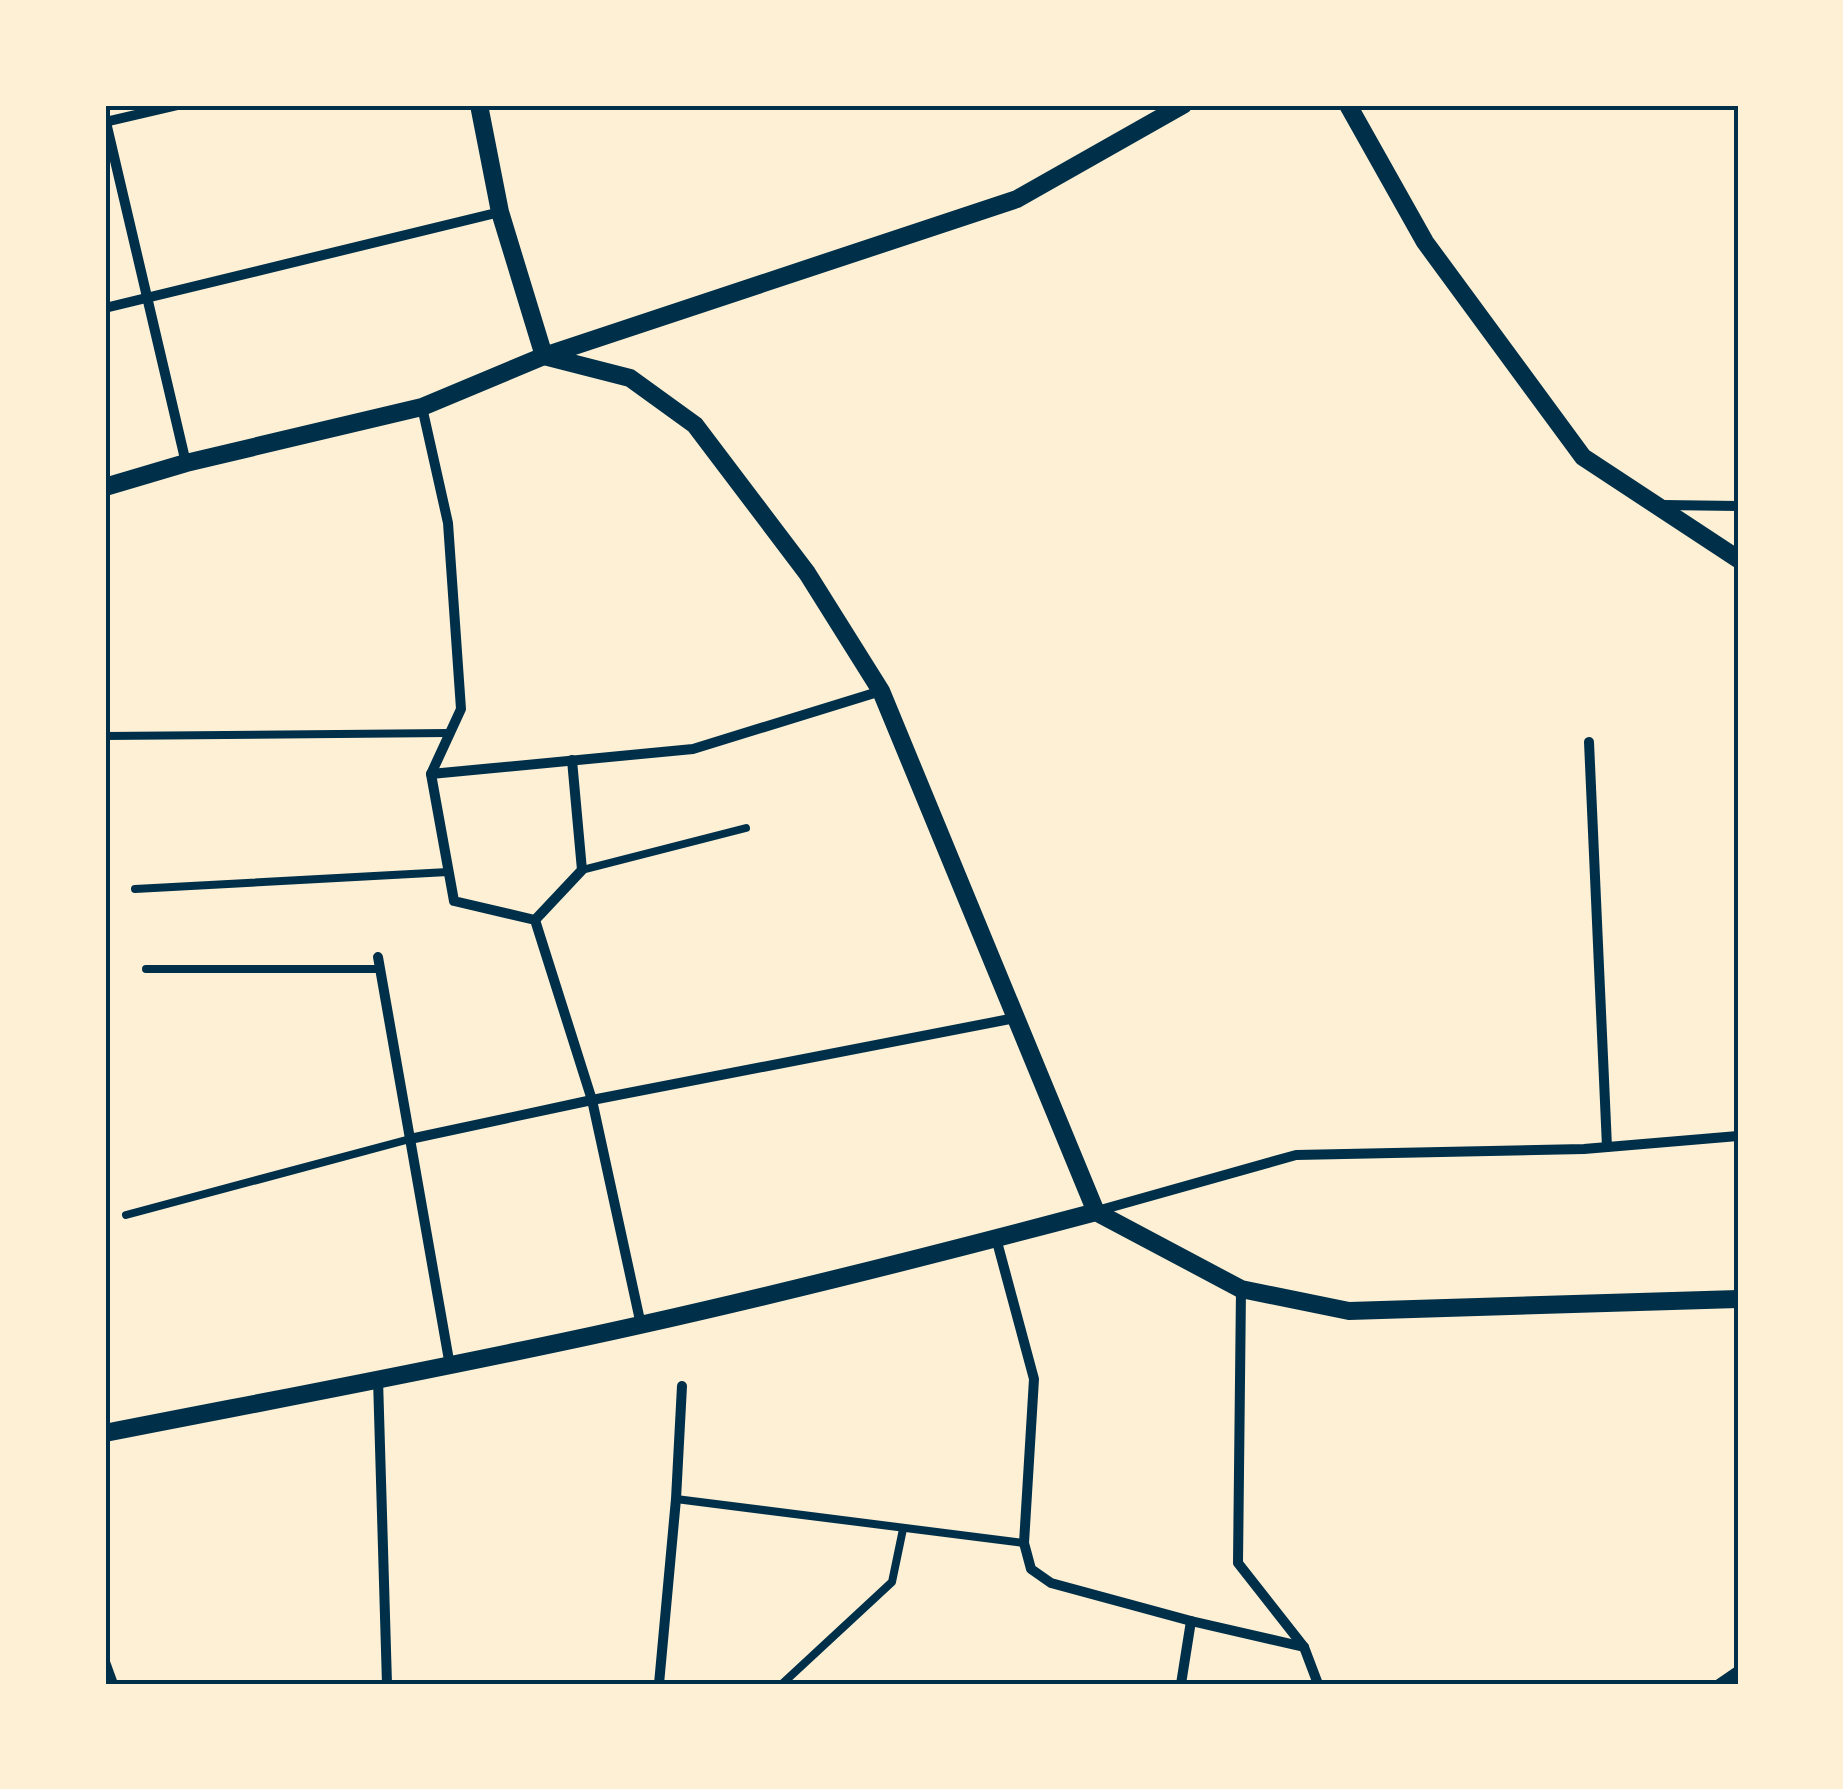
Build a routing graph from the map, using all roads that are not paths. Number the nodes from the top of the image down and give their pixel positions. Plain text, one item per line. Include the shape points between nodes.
1 (178, 105) edge
2 (479, 105) edge
3 (1182, 105) edge
4 (1348, 105) edge
5 (105, 121) edge
6 (500, 212) junction
7 (146, 297) junction
8 (105, 308) edge
9 (544, 356) junction
10 (422, 407) junction
11 (186, 462) junction
12 (105, 486) edge
13 (1657, 506) junction
14 (1738, 506) edge
15 (1738, 559) edge
16 (881, 691) junction
17 (449, 733) junction
18 (105, 736) edge
19 (1590, 742) dead end
20 (572, 760) junction
21 (431, 774) junction
22 (746, 828) dead end
23 (582, 870) junction
24 (448, 872) junction
25 (135, 889) dead end
26 (535, 920) junction
27 (379, 963) joint
28 (146, 969) dead end
29 (1016, 1018) junction
30 (592, 1100) junction
31 (1738, 1136) edge
32 (410, 1139) junction
33 (1607, 1147) junction
34 (1096, 1212) junction
35 (126, 1215) dead end
36 (996, 1238) junction
37 (1241, 1289) junction
38 (1738, 1299) edge
39 (641, 1325) junction
40 (450, 1366) junction
41 (378, 1379) junction
42 (682, 1386) dead end
43 (105, 1433) edge
44 (676, 1499) junction
45 (903, 1528) junction
46 (1024, 1543) junction
47 (1190, 1621) junction
48 (1304, 1647) junction
49 (105, 1662) edge
50 (1738, 1672) edge
51 (113, 1684) edge
52 (387, 1684) edge
53 (659, 1684) edge
54 (782, 1684) edge
55 (1181, 1684) edge
56 (1318, 1684) edge
57 (1719, 1684) edge

1 - 5 street
2 - 6 street
3 - 9 street via 1017,199
4 - 13 street via 1425,242 1583,457
5 - 7 street
6 - 7 street
6 - 9 street
7 - 8 street
7 - 11 street
9 - 10 street
9 - 16 street via 630,378 695,426 807,573
10 - 11 street
10 - 17 street via 448,523 461,709
11 - 12 street
13 - 14 street
13 - 15 street
16 - 20 street via 693,749
16 - 29 street
17 - 18 lane
17 - 21 street
19 - 33 street
20 - 21 street
20 - 23 street
21 - 24 street
22 - 23 lane
23 - 26 street
24 - 25 lane
24 - 26 street via 454,901
26 - 30 street
27 - 28 lane
27 - 32 street
29 - 30 street
29 - 34 street
30 - 32 street
30 - 39 street
31 - 33 street
32 - 35 lane
32 - 40 street
33 - 34 street via 1296,1155
34 - 36 street
34 - 37 street
36 - 39 street
36 - 46 street via 1034,1379
37 - 38 street via 1349,1311
37 - 48 street via 1238,1563
39 - 40 street
40 - 41 street
41 - 43 street
41 - 52 street
42 - 44 street
44 - 45 lane
44 - 53 street
45 - 46 lane
45 - 54 lane via 892,1582
46 - 47 street via 1030,1569 1051,1583
47 - 48 street
47 - 55 street
48 - 56 street
49 - 51 street
50 - 57 street

